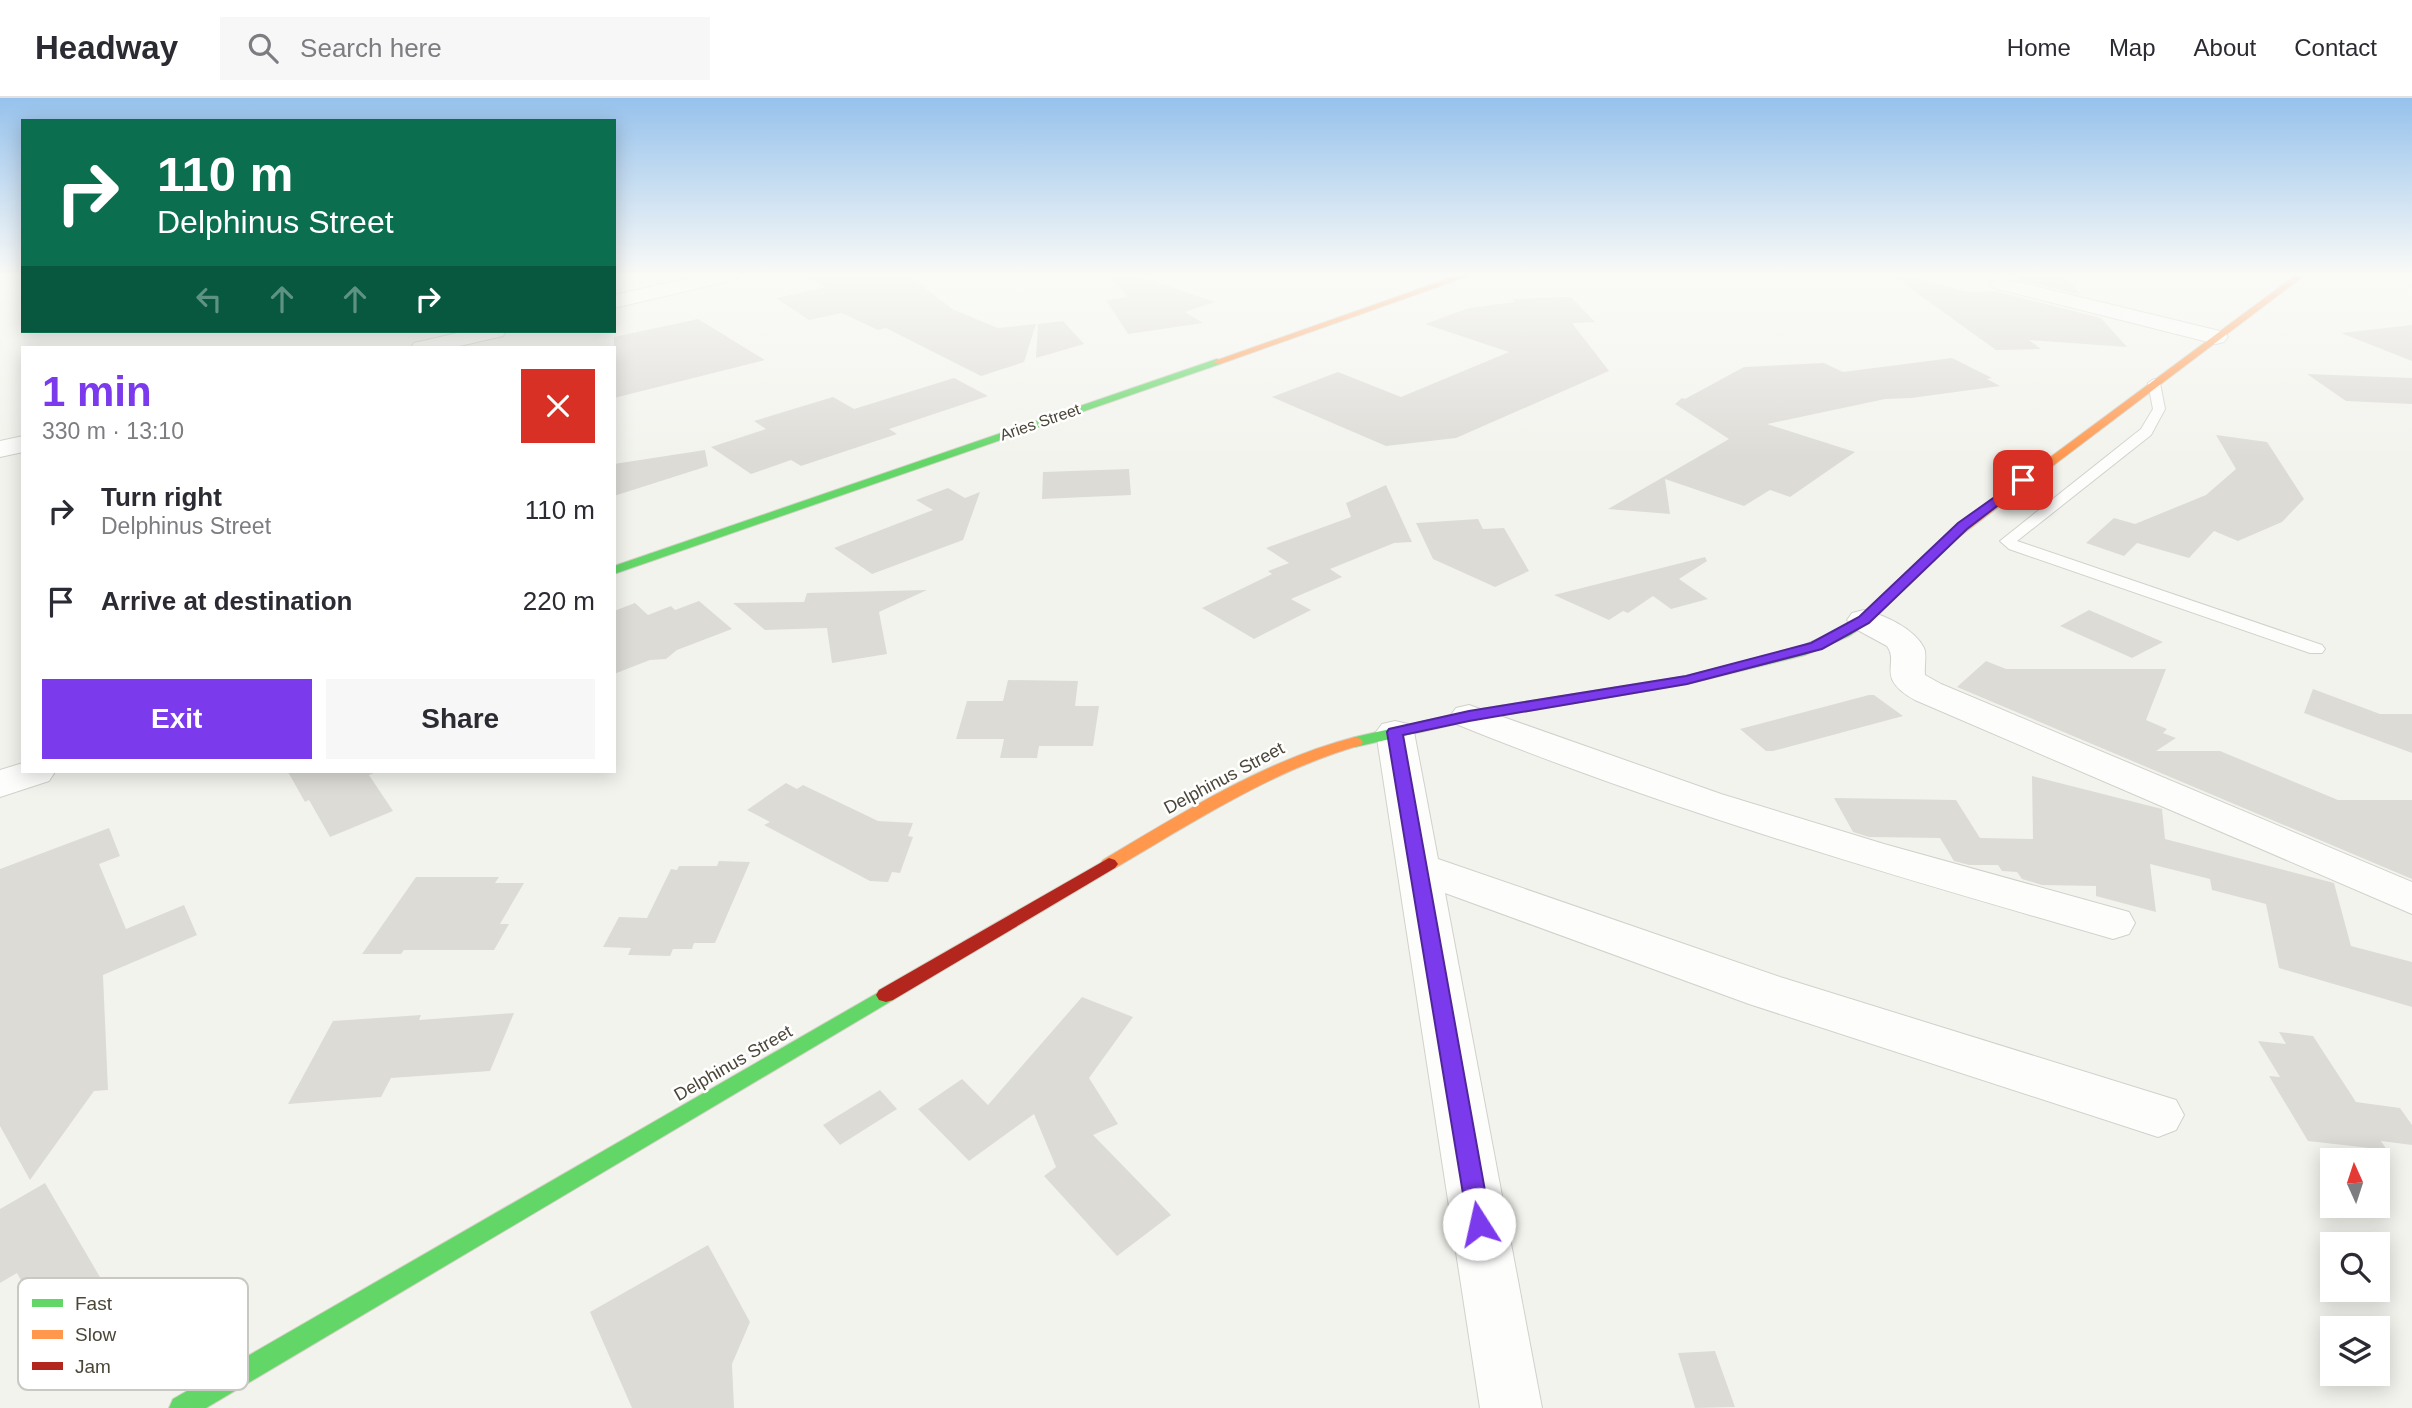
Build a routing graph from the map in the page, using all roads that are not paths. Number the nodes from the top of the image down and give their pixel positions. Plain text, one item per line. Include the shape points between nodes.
1 (473, 336) edge
2 (1290, 336) edge
3 (2212, 336) edge
4 (2216, 337) joint
5 (431, 346) edge
6 (2154, 383) junction
7 (21, 444) edge
8 (0, 449) edge
9 (616, 569) edge
10 (1864, 620) junction
11 (2316, 649) dead end
12 (1469, 716) junction
13 (1395, 732) junction
14 (33, 773) edge
15 (0, 784) edge
16 (1418, 868) junction
17 (2412, 899) edge
18 (2113, 923) dead end
19 (2158, 1115) dead end
20 (248, 1369) edge
21 (213, 1390) edge
22 (182, 1408) edge
23 (1511, 1408) edge

1 - 5 street
2 - 9 street, Aries Street
3 - 4 street
4 - 6 street, Delphinus Street
6 - 10 street, Delphinus Street via 1962,526
6 - 11 lane via 2161,408 2146,432 2008,541
7 - 8 street
10 - 12 street, Delphinus Street via 1800,652 1712,674
10 - 17 street via 1908,649 1906,674 1912,684
12 - 13 street, Delphinus Street
12 - 18 street via 1569,758 1696,800
13 - 16 street
13 - 20 street, Delphinus Street via 1293,762 1246,784
14 - 15 street
16 - 19 street via 1766,991
16 - 23 street
21 - 22 street, Delphinus Street

